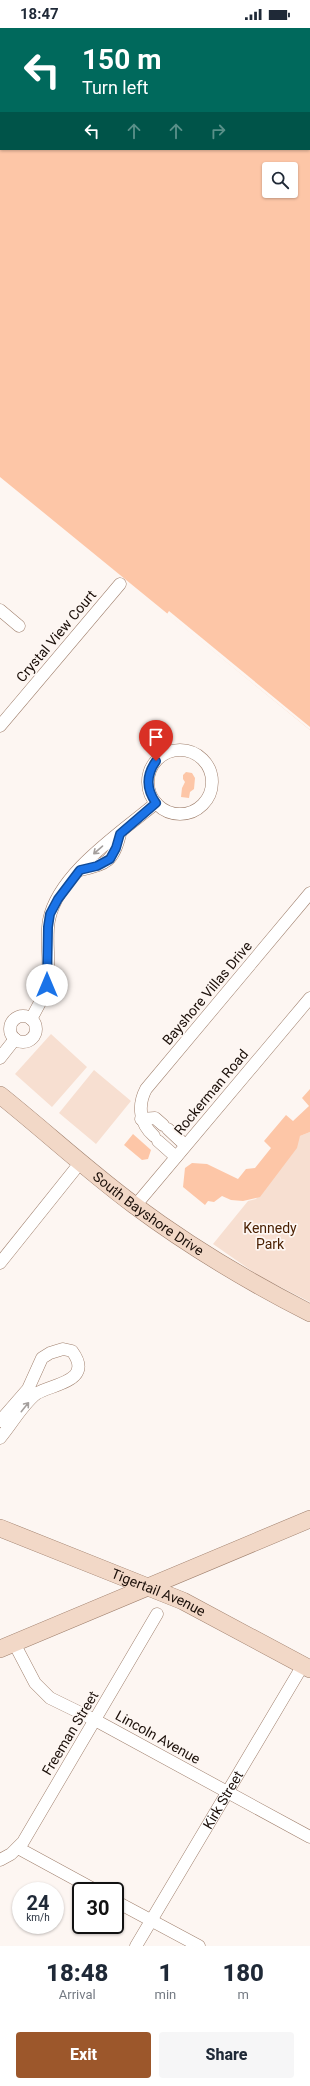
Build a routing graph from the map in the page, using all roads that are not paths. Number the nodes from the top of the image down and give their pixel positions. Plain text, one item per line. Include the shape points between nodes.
1 (120, 584) dead end
2 (0, 610) edge
3 (19, 626) dead end
4 (0, 726) edge
5 (156, 803) junction
6 (310, 893) edge
7 (310, 998) edge
8 (31, 1019) junction
9 (15, 1039) junction
10 (0, 1058) edge
11 (0, 1095) edge
12 (141, 1119) junction
13 (186, 1146) junction
14 (176, 1157) junction
15 (80, 1163) junction
16 (135, 1206) junction
17 (0, 1263) edge
18 (310, 1312) edge
19 (0, 1421) edge
20 (0, 1438) edge
21 (310, 1519) edge
22 (0, 1528) edge
23 (183, 1571) junction
24 (108, 1572) junction
25 (148, 1586) junction
26 (183, 1602) junction
27 (107, 1603) junction
28 (158, 1614) dead end
29 (7, 1646) edge
30 (308, 1663) edge
31 (95, 1720) junction
32 (228, 1792) junction
33 (310, 1837) edge
34 (18, 1848) junction
35 (0, 1860) edge
36 (80, 1882) edge
37 (124, 1906) edge
38 (152, 1920) junction
39 (136, 1946) edge
40 (199, 1946) edge

1 - 4 street, Crystal View Court
2 - 3 street
5 - 5 street via 167,812 180,815 202,807 213,786 210,768 202,758 191,751 178,750 166,753 156,761 149,773 148,786
5 - 8 street via 91,857 63,890 50,914 47,985
6 - 12 street, Bayshore Villas Drive via 150,1084 143,1098
7 - 13 street, Rockerman Road
8 - 9 street via 19,1017 13,1022 11,1030
8 - 9 street via 35,1026 34,1036 25,1042
9 - 10 street
11 - 15 street, South Bayshore Drive
12 - 13 street via 155,1118
12 - 14 street via 145,1129
13 - 14 street, Rockerman Road
14 - 16 street, Rockerman Road
15 - 16 street, South Bayshore Drive
15 - 17 street
16 - 18 street, South Bayshore Drive via 218,1262
20 -> 19 street via 37,1394 68,1382 75,1376 77,1360 72,1352 63,1349 42,1358 28,1389
21 - 23 street
22 - 24 street, Tigertail Avenue
23 - 25 street
23 - 26 street via 180,1584
24 - 25 street, Tigertail Avenue
24 - 27 street via 110,1591
25 - 26 street, Tigertail Avenue
25 - 27 street
26 - 30 street, Tigertail Avenue
27 - 29 street
28 - 31 street, Freeman Street
29 - 31 street, Lincoln Avenue via 42,1692
30 - 32 street, Kirk Street
31 - 32 street, Lincoln Avenue
31 - 34 street, Freeman Street
32 - 33 street, Lincoln Avenue
32 - 38 street, Kirk Street
34 - 35 street, Freeman Street
34 - 36 street
37 - 38 street
38 - 39 street, Kirk Street
38 - 40 street

